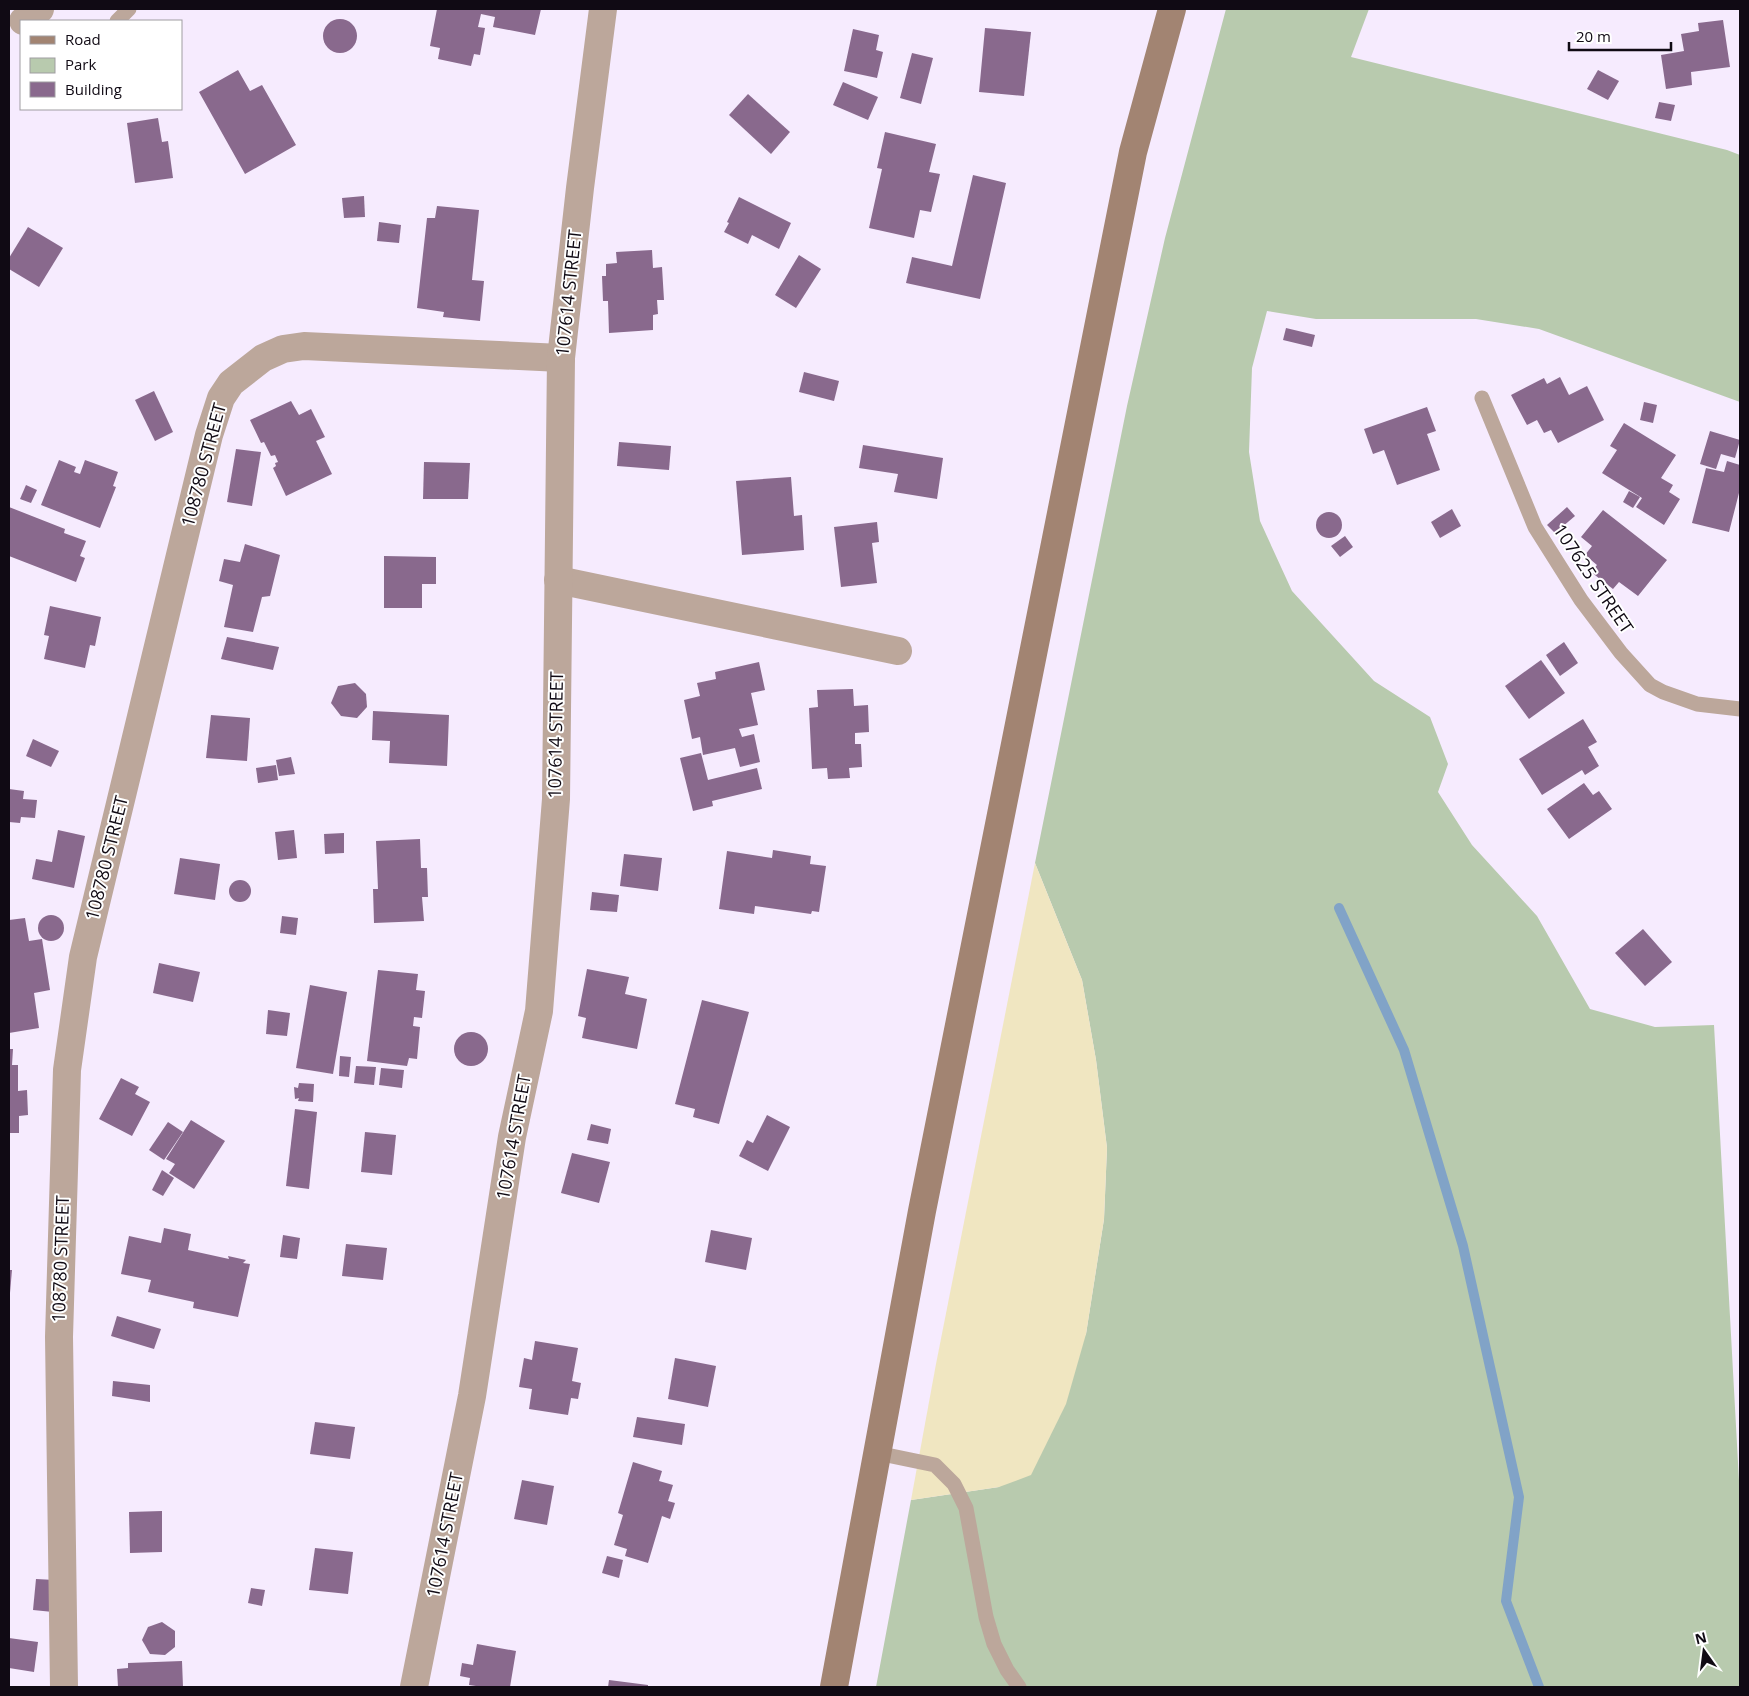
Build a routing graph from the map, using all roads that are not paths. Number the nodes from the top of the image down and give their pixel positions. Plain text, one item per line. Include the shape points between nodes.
1 (40, 9) edge
2 (129, 9) edge
3 (603, 9) edge
4 (1172, 9) edge
5 (25, 20) edge
6 (118, 20) edge
7 (20, 24) edge
8 (9, 32) edge
9 (561, 358) junction
10 (1482, 398) dead end
11 (558, 580) junction
12 (898, 651) dead end
13 (1740, 709) edge
14 (877, 1453) junction
15 (64, 1687) edge
16 (414, 1687) edge
17 (834, 1687) edge
18 (1019, 1687) edge

1 - 5 street
2 - 6 lane
3 - 9 street, 107614 STREET
4 - 14 main road via 1129,172
7 - 8 street
9 - 11 street, 107614 STREET
9 - 15 street, 108780 STREET via 304,346 283,349 263,358 231,383 220,398 83,958 67,1070 59,1337
10 - 13 lane, 107625 STREET via 1535,527 1581,600 1621,653 1650,685 1662,692 1697,704
11 - 12 street
11 - 16 street, 107614 STREET via 556,799 538,1011 512,1137 472,1396
14 - 17 main road
14 - 18 lane via 935,1466 954,1484 966,1508 994,1644

